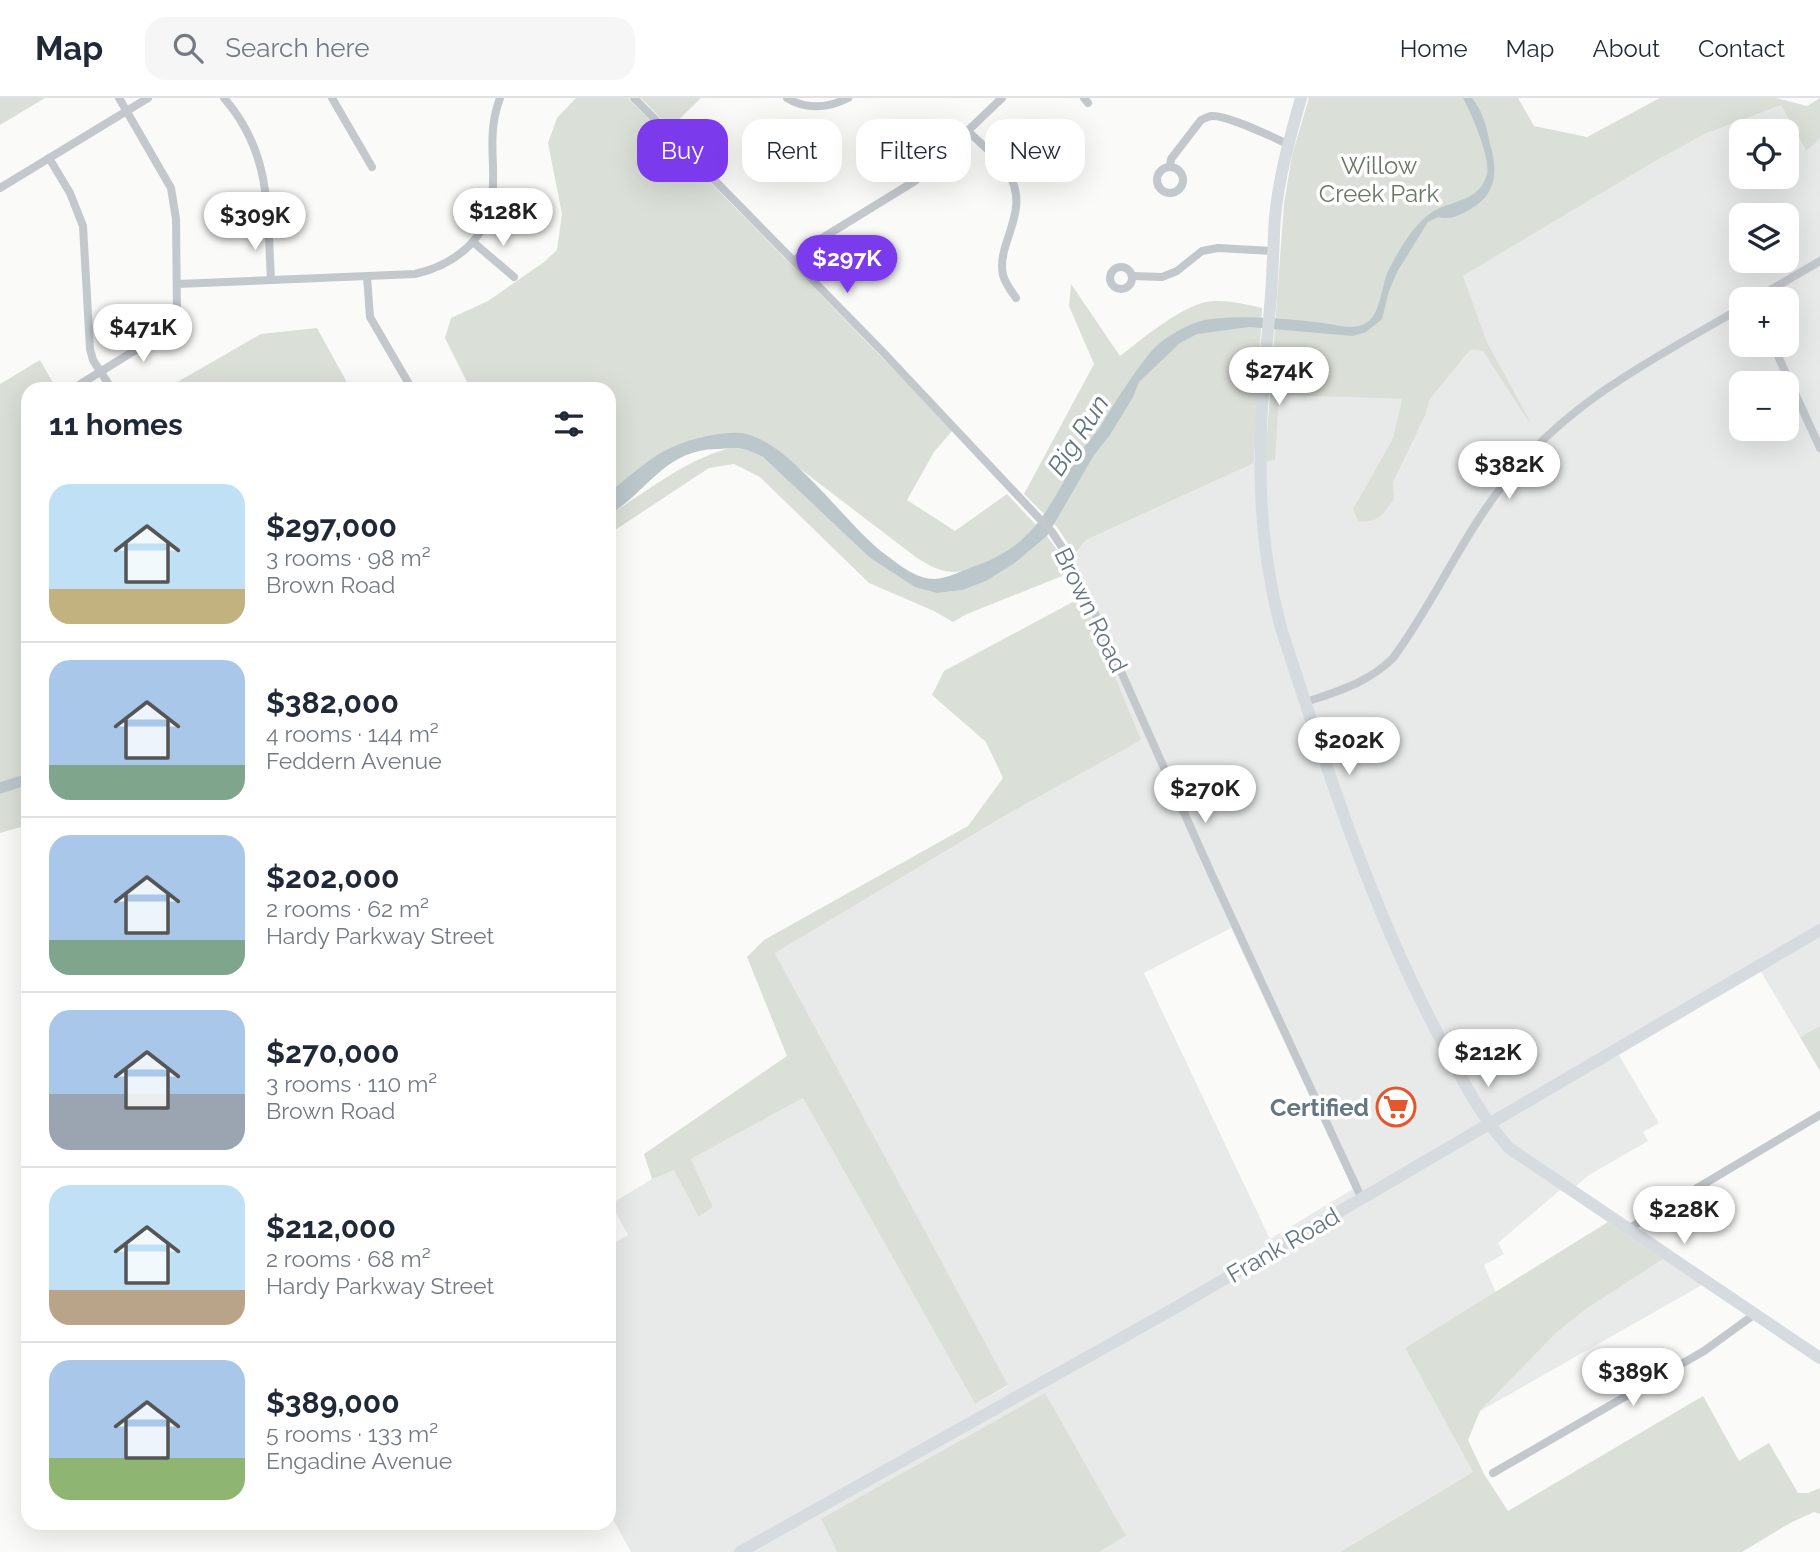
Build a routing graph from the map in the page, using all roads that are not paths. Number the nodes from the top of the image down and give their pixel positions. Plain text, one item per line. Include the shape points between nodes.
1 (119, 98) edge
2 (148, 98) edge
3 (224, 98) edge
4 (332, 98) edge
5 (634, 98) edge
6 (787, 98) edge
7 (848, 98) edge
8 (1002, 98) edge
9 (1301, 98) edge
10 (498, 99) edge
11 (127, 111) junction
12 (971, 128) edge
13 (971, 134) edge
14 (1288, 144) junction
15 (49, 158) junction
16 (372, 167) dead end
17 (1170, 167) dead end
18 (913, 182) edge
19 (0, 188) edge
20 (473, 242) junction
21 (1273, 251) junction
22 (794, 261) junction
23 (1820, 261) edge
24 (366, 276) junction
25 (1132, 276) dead end
26 (514, 277) dead end
27 (271, 279) junction
28 (178, 284) junction
29 (1776, 287) edge
30 (1016, 299) dead end
31 (1729, 315) edge
32 (1778, 357) edge
33 (101, 372) junction
34 (84, 382) edge
35 (107, 382) edge
36 (408, 382) edge
37 (1820, 448) edge
38 (1306, 702) junction
39 (1820, 930) edge
40 (1820, 1115) edge
41 (1489, 1125) junction
42 (1362, 1199) junction
43 (1628, 1228) junction
44 (1755, 1314) junction
45 (1820, 1358) edge
46 (1493, 1473) dead end
47 (740, 1552) edge

1 - 11 street
2 - 11 street
3 - 27 street via 264,173
4 - 16 street
5 - 22 street, Brown Road
6 - 7 street via 821,107
8 - 12 street
9 - 14 main road
10 - 20 street via 491,124 491,204
11 - 15 street
11 - 28 street via 171,188
13 - 30 street via 1002,165 1014,188 1017,200 1002,272
14 - 17 street via 1226,119 1207,117 1171,159
14 - 21 main road
15 - 19 street
15 - 33 street via 83,226 90,349
18 - 22 street via 819,240
20 - 24 street via 459,256 431,270
20 - 26 street
21 - 25 street via 1218,248 1202,251 1177,271 1162,276
21 - 38 main road via 1260,454 1262,532 1273,600
22 - 42 street, Brown Road via 950,421 1052,533 1069,558
23 - 29 street
24 - 27 street
24 - 36 street via 370,317
27 - 28 street
28 - 33 street via 177,313 168,330
31 - 38 street via 1630,373 1570,415 1517,467 1478,519 1393,658 1356,685
32 - 37 street
33 - 34 street
33 - 35 street
38 - 41 main road via 1391,939
39 - 41 main road, Frank Road
40 - 43 street
41 - 42 main road, Frank Road
41 - 43 main road via 1515,1153
42 - 47 main road, Frank Road
43 - 44 main road
44 - 45 main road
44 - 46 street via 1704,1351

